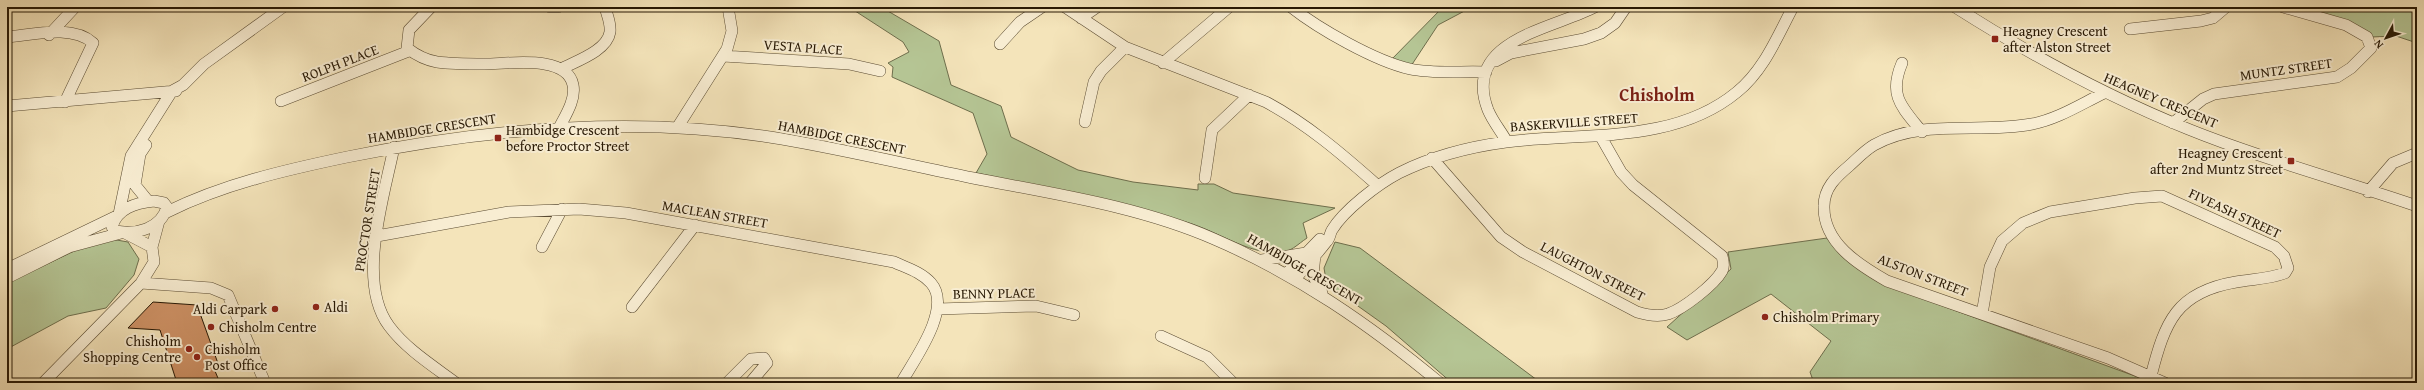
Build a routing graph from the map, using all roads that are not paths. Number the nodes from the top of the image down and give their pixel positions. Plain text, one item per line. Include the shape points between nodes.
1 (75, 7) edge
2 (283, 7) edge
3 (432, 7) edge
4 (550, 7) edge
5 (558, 7) edge
6 (605, 7) edge
7 (728, 7) edge
8 (1042, 7) edge
9 (1065, 7) edge
10 (1097, 7) edge
11 (1229, 7) edge
12 (1291, 7) edge
13 (1595, 7) edge
14 (1626, 7) edge
15 (1793, 7) edge
16 (1955, 7) edge
17 (2226, 7) edge
18 (2283, 7) edge
19 (1081, 18) junction
20 (2130, 29) dead end
21 (49, 35) junction
22 (7, 37) edge
23 (1000, 44) dead end
24 (1125, 47) junction
25 (409, 51) junction
26 (723, 56) junction
27 (1163, 63) junction
28 (1902, 63) dead end
29 (560, 69) junction
30 (1487, 70) junction
31 (880, 71) dead end
32 (176, 93) junction
33 (2104, 93) junction
34 (1249, 95) junction
35 (281, 101) dead end
36 (65, 102) junction
37 (7, 106) edge
38 (1085, 122) dead end
39 (2173, 123) junction
40 (559, 128) junction
41 (677, 128) junction
42 (1922, 132) junction
43 (1601, 138) junction
44 (1507, 142) junction
45 (394, 147) junction
46 (2417, 153) edge
47 (1432, 158) junction
48 (133, 173) junction
49 (1205, 178) dead end
50 (1377, 185) junction
51 (2368, 192) junction
52 (196, 197) junction
53 (154, 201) junction
54 (2417, 206) edge
55 (562, 209) junction
56 (2417, 211) edge
57 (118, 215) junction
58 (163, 217) junction
59 (695, 225) junction
60 (123, 233) junction
61 (377, 236) junction
62 (542, 247) dead end
63 (153, 251) junction
64 (1311, 254) junction
65 (1262, 260) junction
66 (7, 269) edge
67 (1291, 275) junction
68 (7, 278) edge
69 (141, 283) junction
70 (1322, 293) junction
71 (632, 307) dead end
72 (938, 309) junction
73 (1982, 314) junction
74 (1074, 315) dead end
75 (1161, 336) dead end
76 (2151, 376) junction
77 (43, 383) edge
78 (265, 383) edge
79 (456, 383) edge
80 (727, 383) edge
81 (750, 383) edge
82 (901, 383) edge
83 (1233, 383) edge
84 (1440, 383) edge
85 (2165, 383) edge

1 - 21 street
2 - 32 street via 204,64
3 - 25 street via 407,33 405,41
4 - 5 street
6 - 29 street via 610,29 608,38 593,51
7 - 26 street via 732,31
8 - 23 street via 1020,22
9 - 19 street
10 - 19 street
11 - 27 street
12 - 30 street via 1398,66 1422,70
13 - 30 street via 1517,38 1493,58
14 - 30 street via 1618,19 1608,27 1588,37 1555,46 1510,53
15 - 43 street, BASKERVILLE STREET via 1763,64 1737,92 1718,105 1684,120 1645,132
16 - 33 street, HEAGNEY CRESCENT via 2027,52
17 - 20 street via 2213,18 2201,21
18 - 39 street, MUNTZ STREET via 2351,27 2368,38 2370,49 2342,75 2324,80 2214,94 2203,98
19 - 24 street
21 - 22 street
21 - 36 street via 78,34 87,36 93,43
24 - 27 street
24 - 38 street via 1101,71 1094,82
25 - 29 street via 422,59 442,63 532,62
25 - 35 street, ROLPH PLACE
26 - 31 street, VESTA PLACE via 849,64
26 - 41 street
27 - 34 street
28 - 42 street via 1895,77 1896,96
29 - 40 street via 572,80 574,89
30 - 44 street via 1484,91 1488,110
32 - 36 street
32 - 48 street via 131,156
33 - 39 street, HEAGNEY CRESCENT
33 - 42 street, ALSTON STREET via 2055,116 2031,124
34 - 49 street via 1212,130
34 - 50 street via 1287,112 1306,125
36 - 37 street
39 - 51 street, HEAGNEY CRESCENT
40 - 41 street, HAMBIDGE CRESCENT
40 - 45 street, HAMBIDGE CRESCENT via 478,135
41 - 65 street, HAMBIDGE CRESCENT via 780,140 1120,207 1194,229
42 - 73 street, ALSTON STREET via 1905,134 1877,143 1834,179 1827,191 1824,217 1830,232 1842,248 1868,270 1888,281
43 - 44 street, BASKERVILLE STREET
43 - 47 street, LAUGHTON STREET via 1621,172 1633,185 1722,256 1724,262 1719,275 1677,310 1668,314 1637,312 1507,241 1494,231
44 - 47 street, BASKERVILLE STREET
45 - 52 street, HAMBIDGE CRESCENT via 302,167
45 - 61 street, PROCTOR STREET
46 - 51 street via 2402,156 2394,161
47 - 50 street, BASKERVILLE STREET
48 - 53 street via 135,184
48 - 57 street
50 - 64 street, BASKERVILLE STREET via 1361,198
51 - 54 street, HEAGNEY CRESCENT
51 - 56 street, HEAGNEY CRESCENT
52 - 53 street, HAMBIDGE CRESCENT
52 - 58 street, HAMBIDGE CRESCENT
53 - 57 street, HAMBIDGE CRESCENT via 138,204
53 - 58 street via 167,207
55 - 59 street, MACLEAN STREET via 626,213
55 - 61 street, MACLEAN STREET via 471,217
55 - 62 street
57 - 60 street via 112,227
57 - 66 street
58 - 60 street, HAMBIDGE CRESCENT via 137,231
58 - 63 street
59 - 71 street
59 - 72 street, MACLEAN STREET via 910,267 923,274 936,290
60 - 63 street
60 - 68 street via 69,247
61 - 79 street, PROCTOR STREET via 372,264 372,285 378,306 388,325 403,342
63 - 69 street via 151,269
64 - 65 street
64 - 67 street, BASKERVILLE STREET
64 - 70 street via 1313,275
65 - 67 street, HAMBIDGE CRESCENT
67 - 70 street, HAMBIDGE CRESCENT
69 - 77 street
69 - 78 street via 211,288 228,295
70 - 84 street, HAMBIDGE CRESCENT via 1371,326
72 - 74 street, BENNY PLACE via 1036,306
72 - 82 street, MACLEAN STREET via 933,326
73 - 76 street, ALSTON STREET via 2108,358
73 - 76 street, FIVEASH STREET via 1989,269 2002,240 2030,219 2059,210 2146,196 2162,196 2283,253 2288,268 2284,273 2209,288 2178,308 2164,329
75 - 83 street via 1207,357
76 - 85 street, ALSTON STREET
80 - 81 street via 751,359 764,358 767,363 765,368

